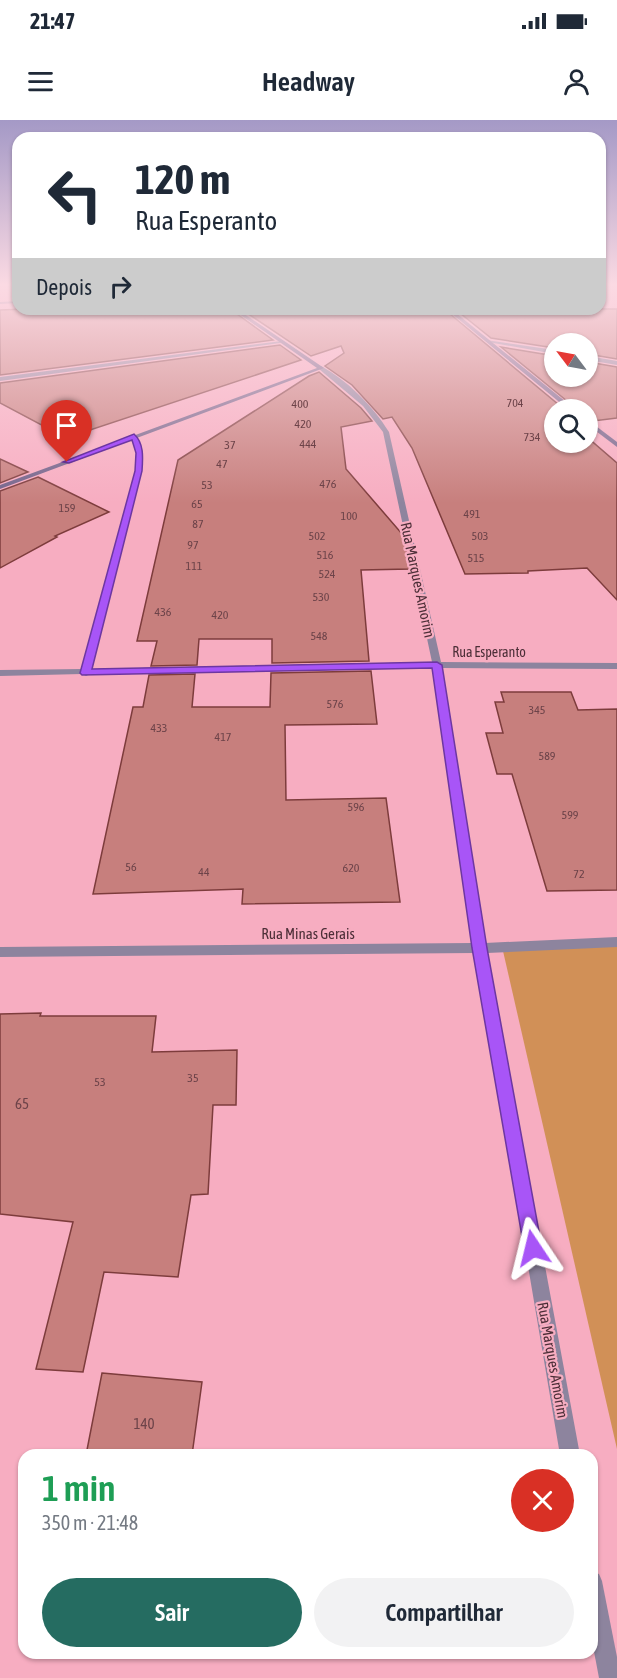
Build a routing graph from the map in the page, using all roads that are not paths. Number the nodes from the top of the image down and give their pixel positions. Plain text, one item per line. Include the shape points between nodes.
1 (161, 358) edge
2 (305, 358) edge
3 (509, 358) edge
4 (598, 360) edge
5 (617, 363) edge
6 (321, 368) junction
7 (0, 379) edge
8 (559, 399) edge
9 (598, 430) edge
10 (134, 436) junction
11 (617, 445) edge
12 (0, 487) edge
13 (437, 665) junction
14 (617, 666) edge
15 (86, 673) junction
16 (0, 674) edge
17 (617, 942) edge
18 (480, 948) junction
19 (0, 952) edge
20 (569, 1449) edge
21 (598, 1613) edge
22 (610, 1678) edge

1 - 7 street
2 - 6 street, Rua Marques Amorim
3 - 8 street
4 - 5 street
6 - 10 street
6 - 13 street, Rua Marques Amorim via 361,398 386,432
9 - 11 street
10 - 12 street
10 - 15 street via 140,453 138,471
13 - 14 street, Rua Esperanto
13 - 15 street, Rua Esperanto
13 - 18 street, Rua Marques Amorim
15 - 16 street, Rua Esperanto
17 - 18 street, Rua Minas Gerais
18 - 19 street, Rua Minas Gerais
18 - 20 street, Rua Marques Amorim
21 - 22 street

